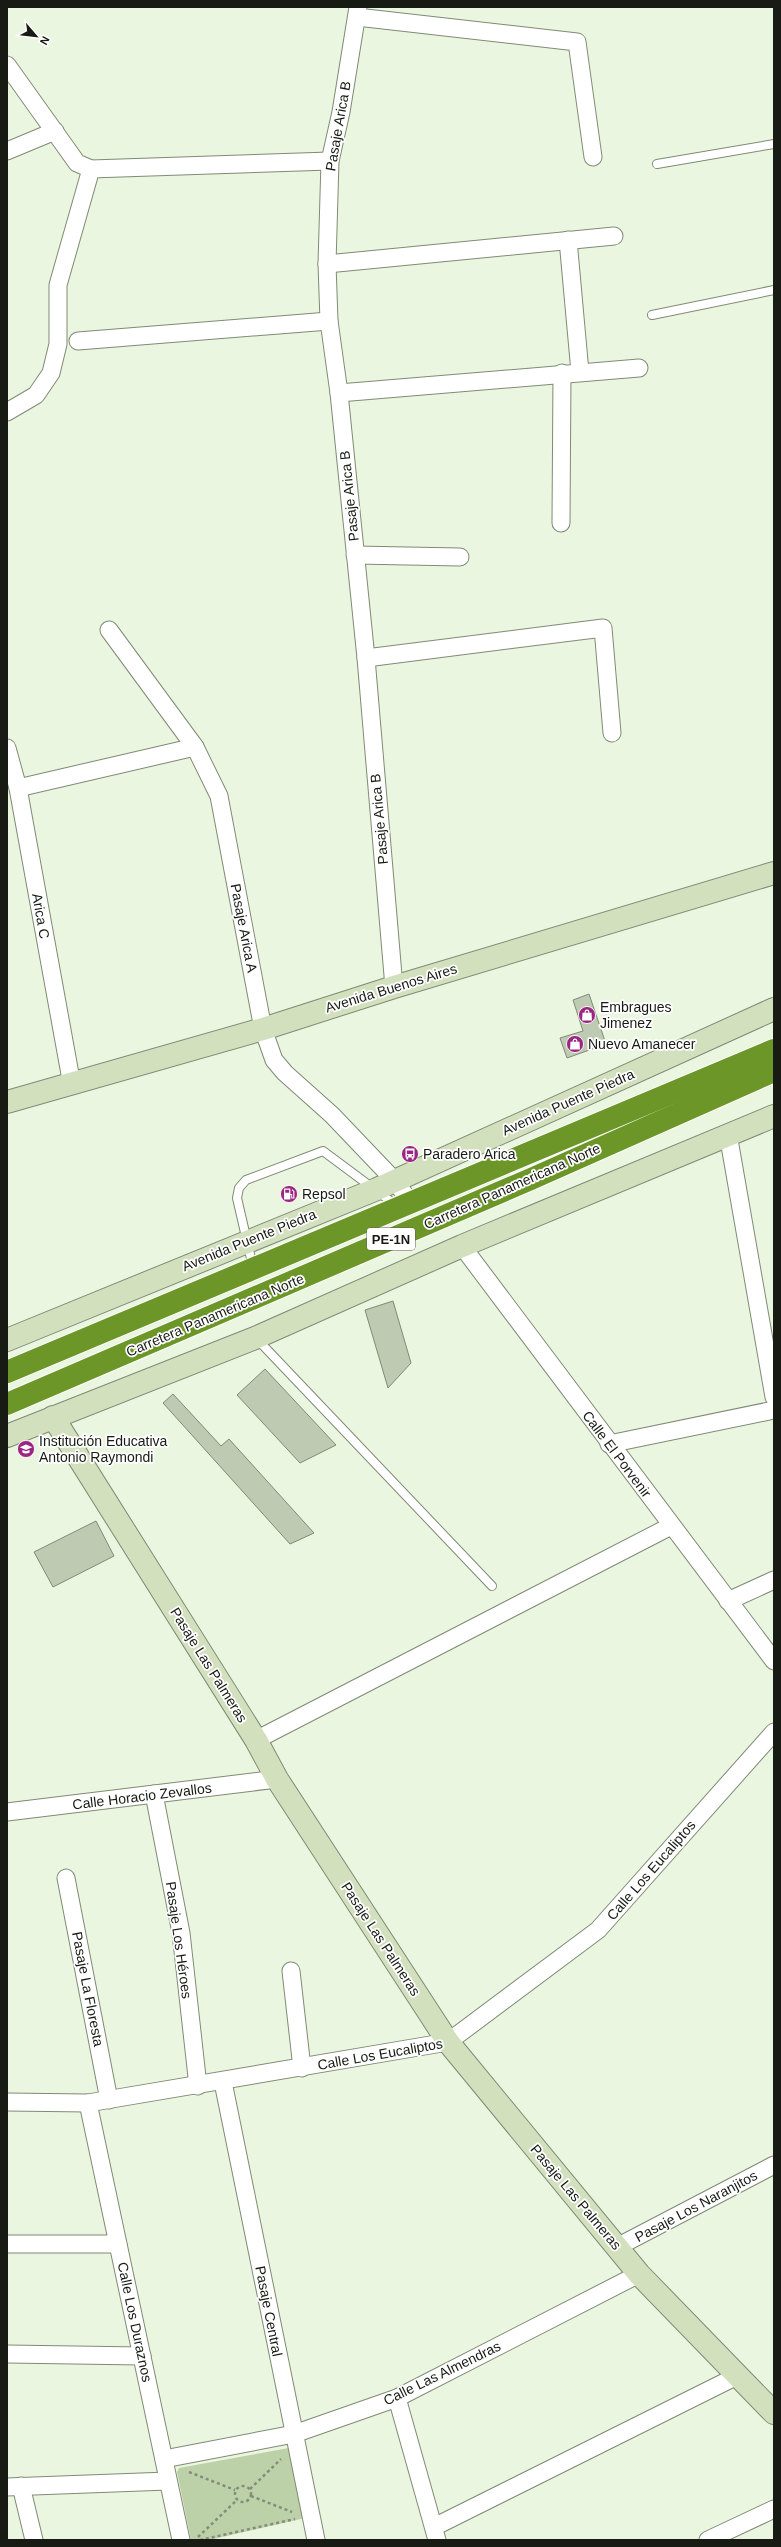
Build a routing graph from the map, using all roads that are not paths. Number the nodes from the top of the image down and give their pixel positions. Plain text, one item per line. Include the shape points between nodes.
1 (357, 12) edge
2 (7, 65) edge
3 (55, 131) junction
4 (774, 144) edge
5 (7, 151) edge
6 (593, 157) dead end
7 (330, 161) junction
8 (657, 164) dead end
9 (91, 169) junction
10 (614, 236) dead end
11 (568, 240) junction
12 (327, 264) junction
13 (774, 290) edge
14 (652, 315) dead end
15 (329, 321) junction
16 (78, 341) dead end
17 (639, 368) dead end
18 (580, 372) junction
19 (562, 373) junction
20 (339, 393) junction
21 (7, 412) edge
22 (561, 523) dead end
23 (355, 555) junction
24 (460, 557) dead end
25 (109, 630) dead end
26 (366, 658) junction
27 (612, 733) dead end
28 (195, 747) junction
29 (7, 748) edge
30 (18, 788) junction
31 (774, 873) edge
32 (394, 987) junction
33 (774, 1009) edge
34 (264, 1029) junction
35 (774, 1050) edge
36 (774, 1071) edge
37 (72, 1085) junction
38 (7, 1102) edge
39 (774, 1116) edge
40 (728, 1134) junction
41 (386, 1185) junction
42 (405, 1205) junction
43 (248, 1240) junction
44 (462, 1246) junction
45 (253, 1269) junction
46 (255, 1338) junction
47 (7, 1340) edge
48 (7, 1372) edge
49 (774, 1397) edge
50 (7, 1404) edge
51 (774, 1410) edge
52 (53, 1417) junction
53 (7, 1436) edge
54 (609, 1444) junction
55 (671, 1526) junction
56 (774, 1580) edge
57 (492, 1586) dead end
58 (728, 1601) junction
59 (774, 1661) edge
60 (774, 1732) edge
61 (256, 1740) junction
62 (277, 1779) junction
63 (154, 1794) junction
64 (7, 1812) edge
65 (66, 1878) dead end
66 (291, 1971) dead end
67 (448, 2042) junction
68 (302, 2068) junction
69 (223, 2082) junction
70 (198, 2086) junction
71 (109, 2100) junction
72 (7, 2102) edge
73 (88, 2103) junction
74 (774, 2165) edge
75 (7, 2244) edge
76 (118, 2244) junction
77 (618, 2247) junction
78 (639, 2274) junction
79 (7, 2354) edge
80 (142, 2356) junction
81 (737, 2376) junction
82 (397, 2398) junction
83 (774, 2413) edge
84 (294, 2434) junction
85 (164, 2459) junction
86 (168, 2481) junction
87 (14, 2486) edge
88 (774, 2509) edge
89 (436, 2534) edge
90 (727, 2536) edge
91 (34, 2540) edge
92 (181, 2540) edge
93 (316, 2540) edge
94 (708, 2540) edge

1 - 6 street via 578,42
1 - 7 street, Pasaje Arica B
2 - 3 street
3 - 5 street
3 - 9 street via 77,163
4 - 8 lane
7 - 9 street
7 - 12 street, Pasaje Arica B
9 - 21 street via 58,286 58,344 51,373 36,395
10 - 11 street
11 - 12 street
11 - 18 street
12 - 15 street, Pasaje Arica B
13 - 14 lane
15 - 16 street
15 - 20 street, Pasaje Arica B
17 - 18 street
18 - 19 street
19 - 20 street
19 - 22 street
20 - 23 street, Pasaje Arica B
23 - 24 street
23 - 26 street, Pasaje Arica B
25 - 28 street, Pasaje Arica A
26 - 27 street via 603,628
26 - 32 street, Pasaje Arica B
28 - 30 street
28 - 34 street, Pasaje Arica A via 219,796
29 - 30 street, Arica C
30 - 37 street, Arica C
31 - 32 main road, Avenida Buenos Aires
32 - 34 main road, Avenida Buenos Aires
33 - 41 main road, Avenida Puente Piedra
34 - 37 main road, Avenida Buenos Aires
34 - 41 street, Pasaje Arica A via 274,1060 332,1115
35 - 42 highway, Carretera Panamericana Norte / PE-1N
36 - 50 highway, Carretera Panamericana Norte / PE-1N
37 - 38 main road, Avenida Buenos Aires
39 - 40 main road
40 - 44 main road
40 - 49 street
41 - 42 street, Pasaje Arica A
41 - 43 main road, Avenida Puente Piedra
41 - 43 lane via 323,1151 308,1155 246,1180 239,1188 237,1198
42 - 45 highway, Carretera Panamericana Norte / PE-1N
43 - 45 lane
43 - 47 main road, Avenida Puente Piedra
44 - 46 main road
44 - 54 street, Calle El Porvenir
45 - 48 highway, Carretera Panamericana Norte / PE-1N
46 - 52 main road
46 - 57 lane
51 - 54 street
52 - 53 main road
52 - 61 main road, Pasaje Las Palmeras
54 - 55 street, Calle El Porvenir
55 - 58 street, Calle El Porvenir
55 - 61 street
56 - 58 street
58 - 59 street, Calle El Porvenir
60 - 67 street, Calle Los Eucaliptos via 598,1930
61 - 62 main road, Pasaje Las Palmeras
62 - 63 street, Calle Horacio Zevallos
62 - 67 main road, Pasaje Las Palmeras
63 - 64 street, Calle Horacio Zevallos
63 - 70 street, Pasaje Los Héroes via 181,1933
65 - 71 street, Pasaje La Floresta
66 - 68 street
67 - 68 street, Calle Los Eucaliptos
67 - 77 main road, Pasaje Las Palmeras
68 - 69 street, Calle Los Eucaliptos
69 - 70 street, Calle Los Eucaliptos
69 - 84 street, Pasaje Central
70 - 71 street, Calle Los Eucaliptos
71 - 73 street, Calle Los Eucaliptos
72 - 73 street, Calle Los Eucaliptos
73 - 76 street, Calle Los Duraznos
74 - 77 street, Pasaje Los Naranjitos
75 - 76 street
76 - 80 street, Calle Los Duraznos
77 - 78 main road, Pasaje Las Palmeras
78 - 81 main road, Pasaje Las Palmeras
78 - 82 street, Calle Las Almendras
79 - 80 street
80 - 85 street, Calle Los Duraznos
81 - 83 main road, Pasaje Las Palmeras
81 - 89 street
82 - 84 street, Calle Las Almendras
82 - 89 street
84 - 85 street, Calle Las Almendras
84 - 93 street, Pasaje Central
85 - 86 street, Calle Los Duraznos
86 - 87 street
86 - 92 street, Calle Los Duraznos
87 - 91 street
88 - 90 street
90 - 94 street

